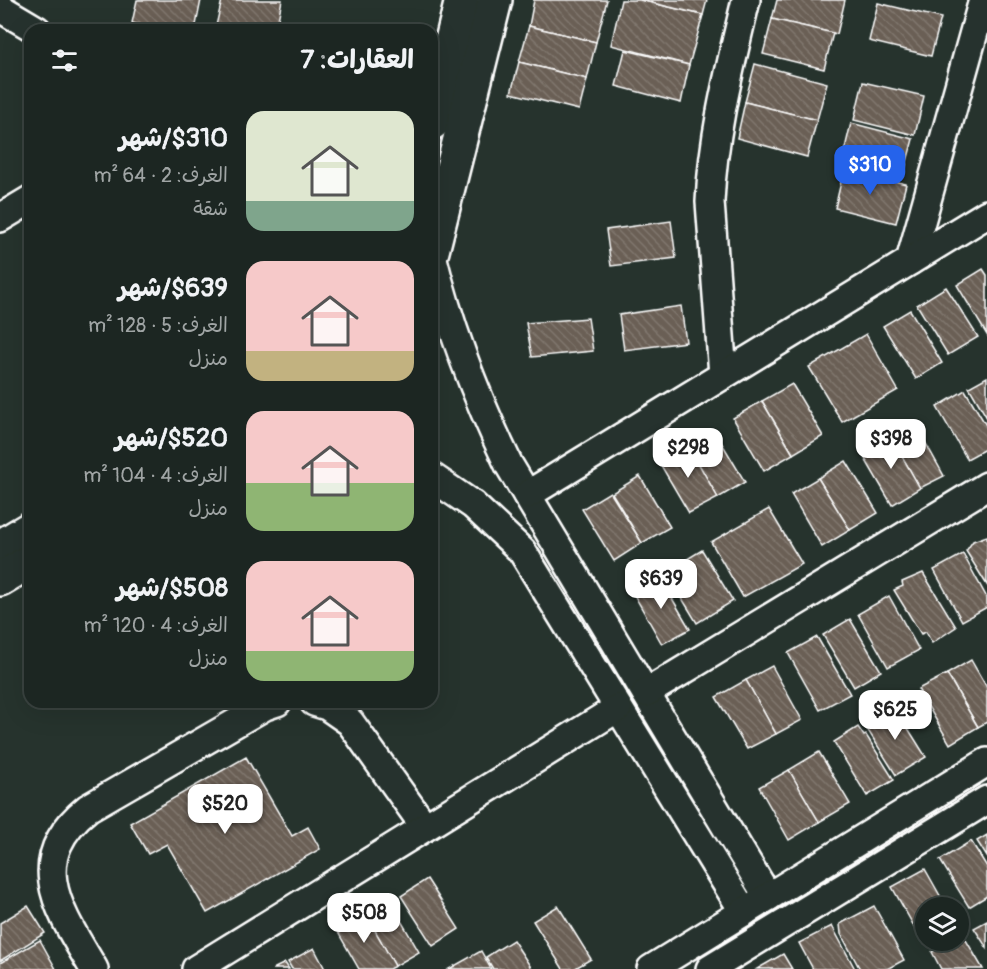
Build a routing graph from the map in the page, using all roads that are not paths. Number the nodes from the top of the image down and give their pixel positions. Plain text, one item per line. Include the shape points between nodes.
1 (462, 0) edge
2 (495, 0) edge
3 (746, 0) edge
4 (983, 0) edge
5 (0, 8) edge
6 (27, 24) edge
7 (438, 98) edge
8 (24, 204) edge
9 (987, 214) edge
10 (0, 218) edge
11 (438, 229) edge
12 (910, 261) junction
13 (438, 276) edge
14 (723, 375) junction
15 (438, 481) edge
16 (987, 486) edge
17 (527, 495) junction
18 (24, 533) edge
19 (0, 547) edge
20 (24, 565) edge
21 (0, 579) edge
22 (646, 693) junction
23 (262, 708) edge
24 (328, 708) edge
25 (618, 708) junction
26 (987, 762) edge
27 (987, 800) edge
28 (425, 827) junction
29 (768, 897) junction
30 (744, 912) junction
31 (94, 969) edge
32 (196, 969) edge
33 (651, 969) edge
34 (710, 969) edge

1 - 7 street
2 - 11 street
3 - 14 street via 722,99 711,180
4 - 12 street
5 - 6 street
8 - 10 street
9 - 12 street
12 - 14 street
13 - 17 street via 452,329 485,416
14 - 17 street
15 - 25 street via 473,505 522,551
16 - 22 street
17 - 22 street
18 - 19 street
20 - 21 street
22 - 29 street
23 - 31 street via 88,808 69,826 55,855 53,889 62,915
24 - 28 street via 355,727
25 - 28 street
25 - 30 street
26 - 29 street
27 - 34 street
28 - 32 street
29 - 30 street
30 - 33 street

